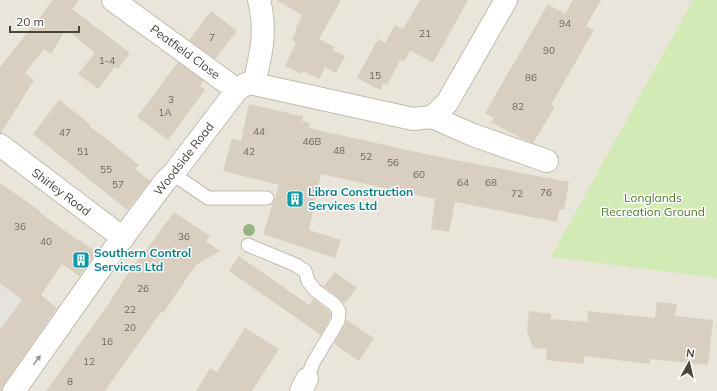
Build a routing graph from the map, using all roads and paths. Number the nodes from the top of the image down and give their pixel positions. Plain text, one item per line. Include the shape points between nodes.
1 (113, 0) edge
2 (259, 0) edge
3 (506, 0) edge
4 (246, 87) junction
5 (432, 117) junction
6 (0, 145) edge
7 (548, 161) dead end
8 (173, 174) junction
9 (267, 198) dead end
10 (123, 238) junction
11 (248, 245) dead end
12 (304, 385) edge
13 (14, 391) edge

1 - 4 street, Peatfield Close
2 - 4 street via 263,36 260,59
3 - 5 street via 447,103
4 - 5 street via 413,119
4 - 8 street, Woodside Road
5 - 7 street via 473,135
6 - 10 street, Shirley Road
8 - 9 lane via 208,198
8 - 10 street, Woodside Road
13 -> 10 street, Woodside Road
11 - 12 lane via 296,265 304,271 315,290 339,311 338,321 313,363

